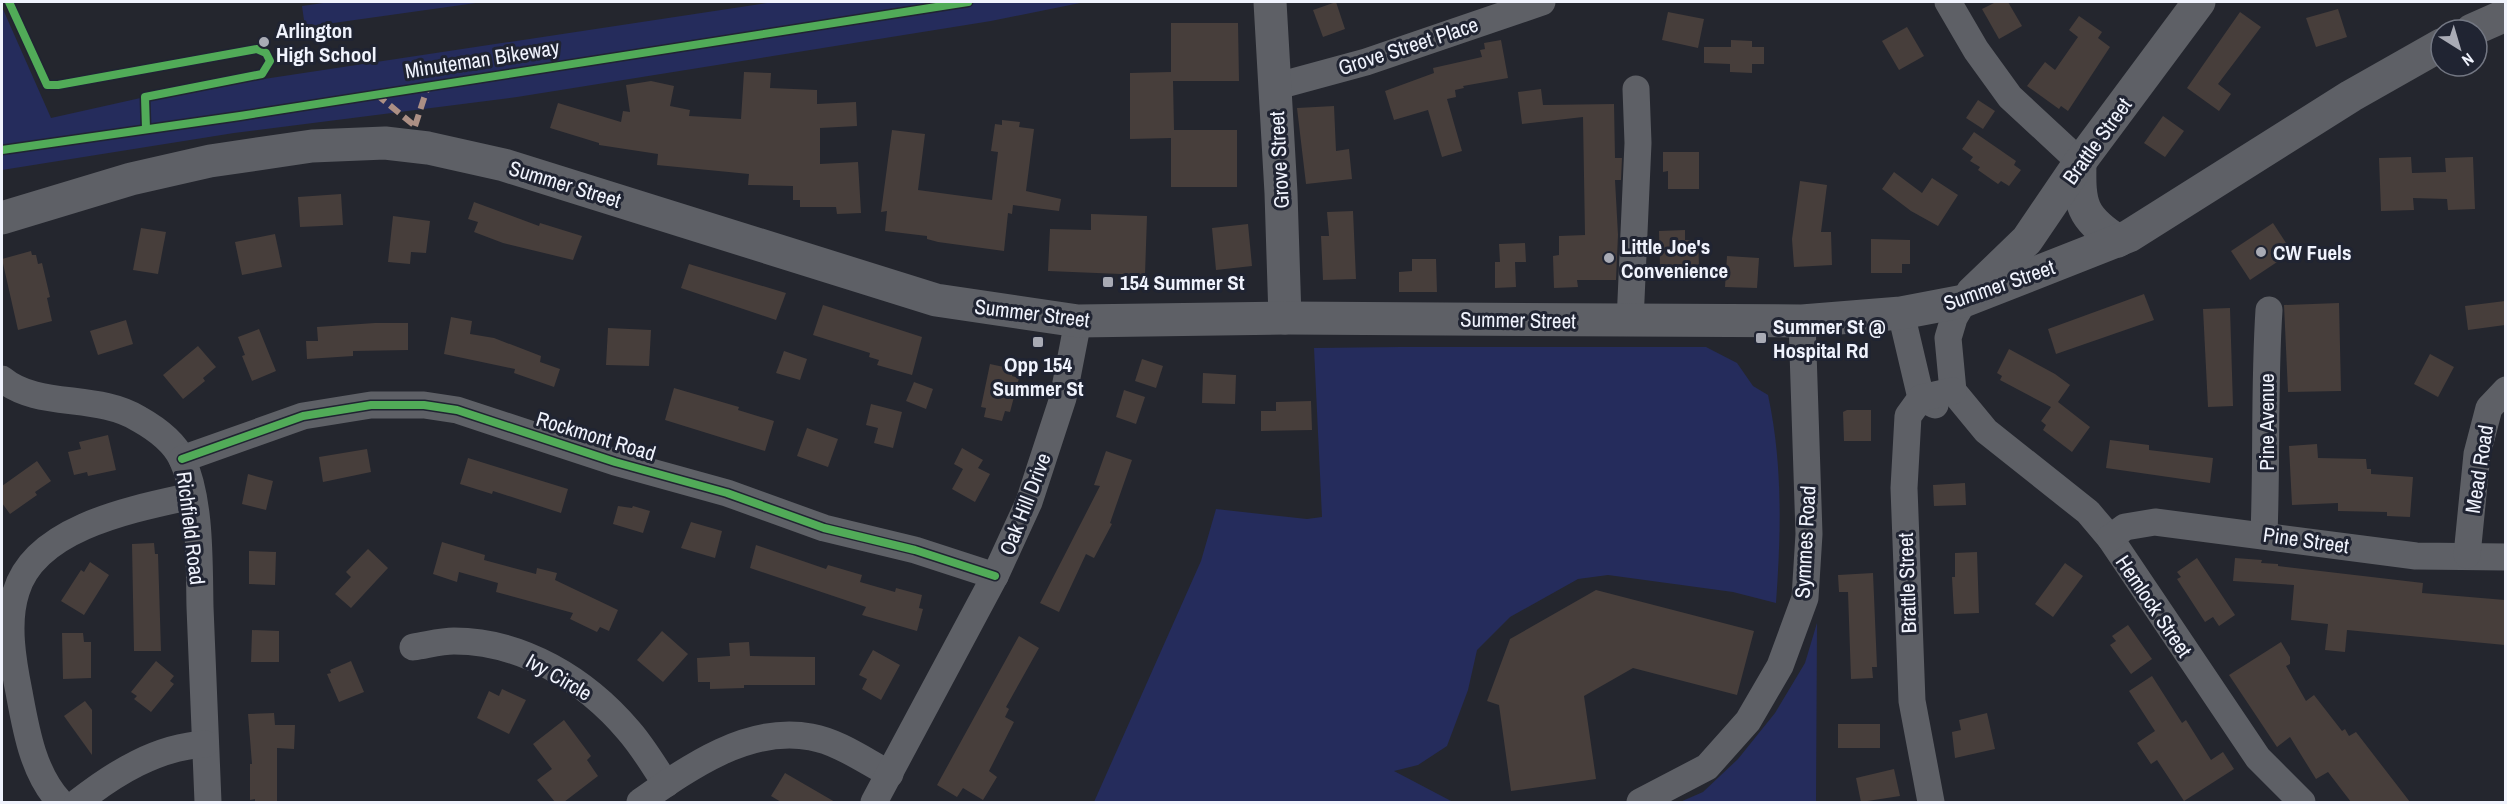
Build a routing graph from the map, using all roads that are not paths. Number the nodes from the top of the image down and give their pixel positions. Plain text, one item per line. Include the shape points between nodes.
1 (1270, 2) edge
2 (1542, 2) edge
3 (1948, 2) edge
4 (2199, 2) edge
5 (2505, 15) edge
6 (2489, 22) edge
7 (2429, 52) edge
8 (1274, 87) junction
9 (1636, 89) dead end
10 (2080, 162) junction
11 (2, 218) edge
12 (2118, 241) junction
13 (1964, 302) junction
14 (2269, 310) dead end
15 (1901, 313) junction
16 (1285, 318) junction
17 (1078, 321) junction
18 (1802, 321) junction
19 (1630, 322) junction
20 (2, 379) edge
21 (2505, 390) edge
22 (1953, 392) junction
23 (1921, 398) junction
24 (1986, 431) junction
25 (182, 459) junction
26 (192, 496) junction
27 (2264, 534) junction
28 (2109, 538) junction
29 (2467, 555) junction
30 (2505, 557) edge
31 (995, 576) junction
32 (413, 647) dead end
33 (205, 744) junction
34 (890, 774) junction
35 (666, 784) junction
36 (60, 802) edge
37 (78, 802) edge
38 (208, 802) edge
39 (640, 802) edge
40 (874, 802) edge
41 (1640, 802) edge
42 (1930, 802) edge
43 (2302, 802) edge

1 - 8 main road, Grove Street
2 - 8 street, Grove Street Place via 1366,62
3 - 10 street via 2010,97
4 - 10 main road, Brattle Street
5 - 6 main road
7 - 12 main road, Summer Street
8 - 16 main road, Grove Street
9 - 19 street via 1638,143
10 - 12 main road via 2082,207 2095,226
10 - 13 main road, Brattle Street via 2027,240
11 - 17 main road, Summer Street via 210,160 312,146 385,143 504,165 936,300
12 - 13 main road, Summer Street
13 - 15 main road, Summer Street
13 - 22 street via 1948,338
14 - 27 street, Pine Avenue
15 - 18 main road, Summer Street
15 - 23 street
16 - 17 main road, Summer Street
16 - 19 main road, Summer Street
17 - 31 street, Oak Hill Drive via 1063,398 1029,502
18 - 19 main road, Summer Street
18 - 41 street, Symmes Road via 1809,534 1805,598 1780,666 1748,721 1707,767
20 - 25 street, Richfield Road via 30,394 104,404 128,412 168,440
21 - 29 street, Mead Road via 2489,408 2477,454
22 - 23 street
22 - 24 street, Hemlock Street
23 - 24 street, Hemlock Street
23 - 42 street, Brattle Street via 1908,416 1904,488 1912,701
24 - 28 street, Hemlock Street via 2088,513
25 - 26 street, Richfield Road
25 - 31 street, Rockmont Road via 303,416 371,405 424,405 457,410 615,462 727,493 824,528 915,550
26 - 33 street, Richfield Road via 198,550
26 - 36 street via 142,507 80,530 42,551 22,576 13,613 15,673 32,750 44,781
27 - 28 street, Pine Street via 2155,522 2125,527
27 - 29 street, Pine Street via 2416,556
28 - 43 street, Hemlock Street via 2258,758
29 - 30 street, Pine Street
31 - 34 street, Oak Hill Drive
32 - 35 street, Ivy Circle via 452,641 479,643 507,649 562,673 611,711
33 - 37 street via 183,745 154,756 113,777
33 - 38 street, Richfield Road
34 - 35 street via 830,743 789,735 726,749
34 - 40 street, Oak Hill Drive
35 - 39 street

